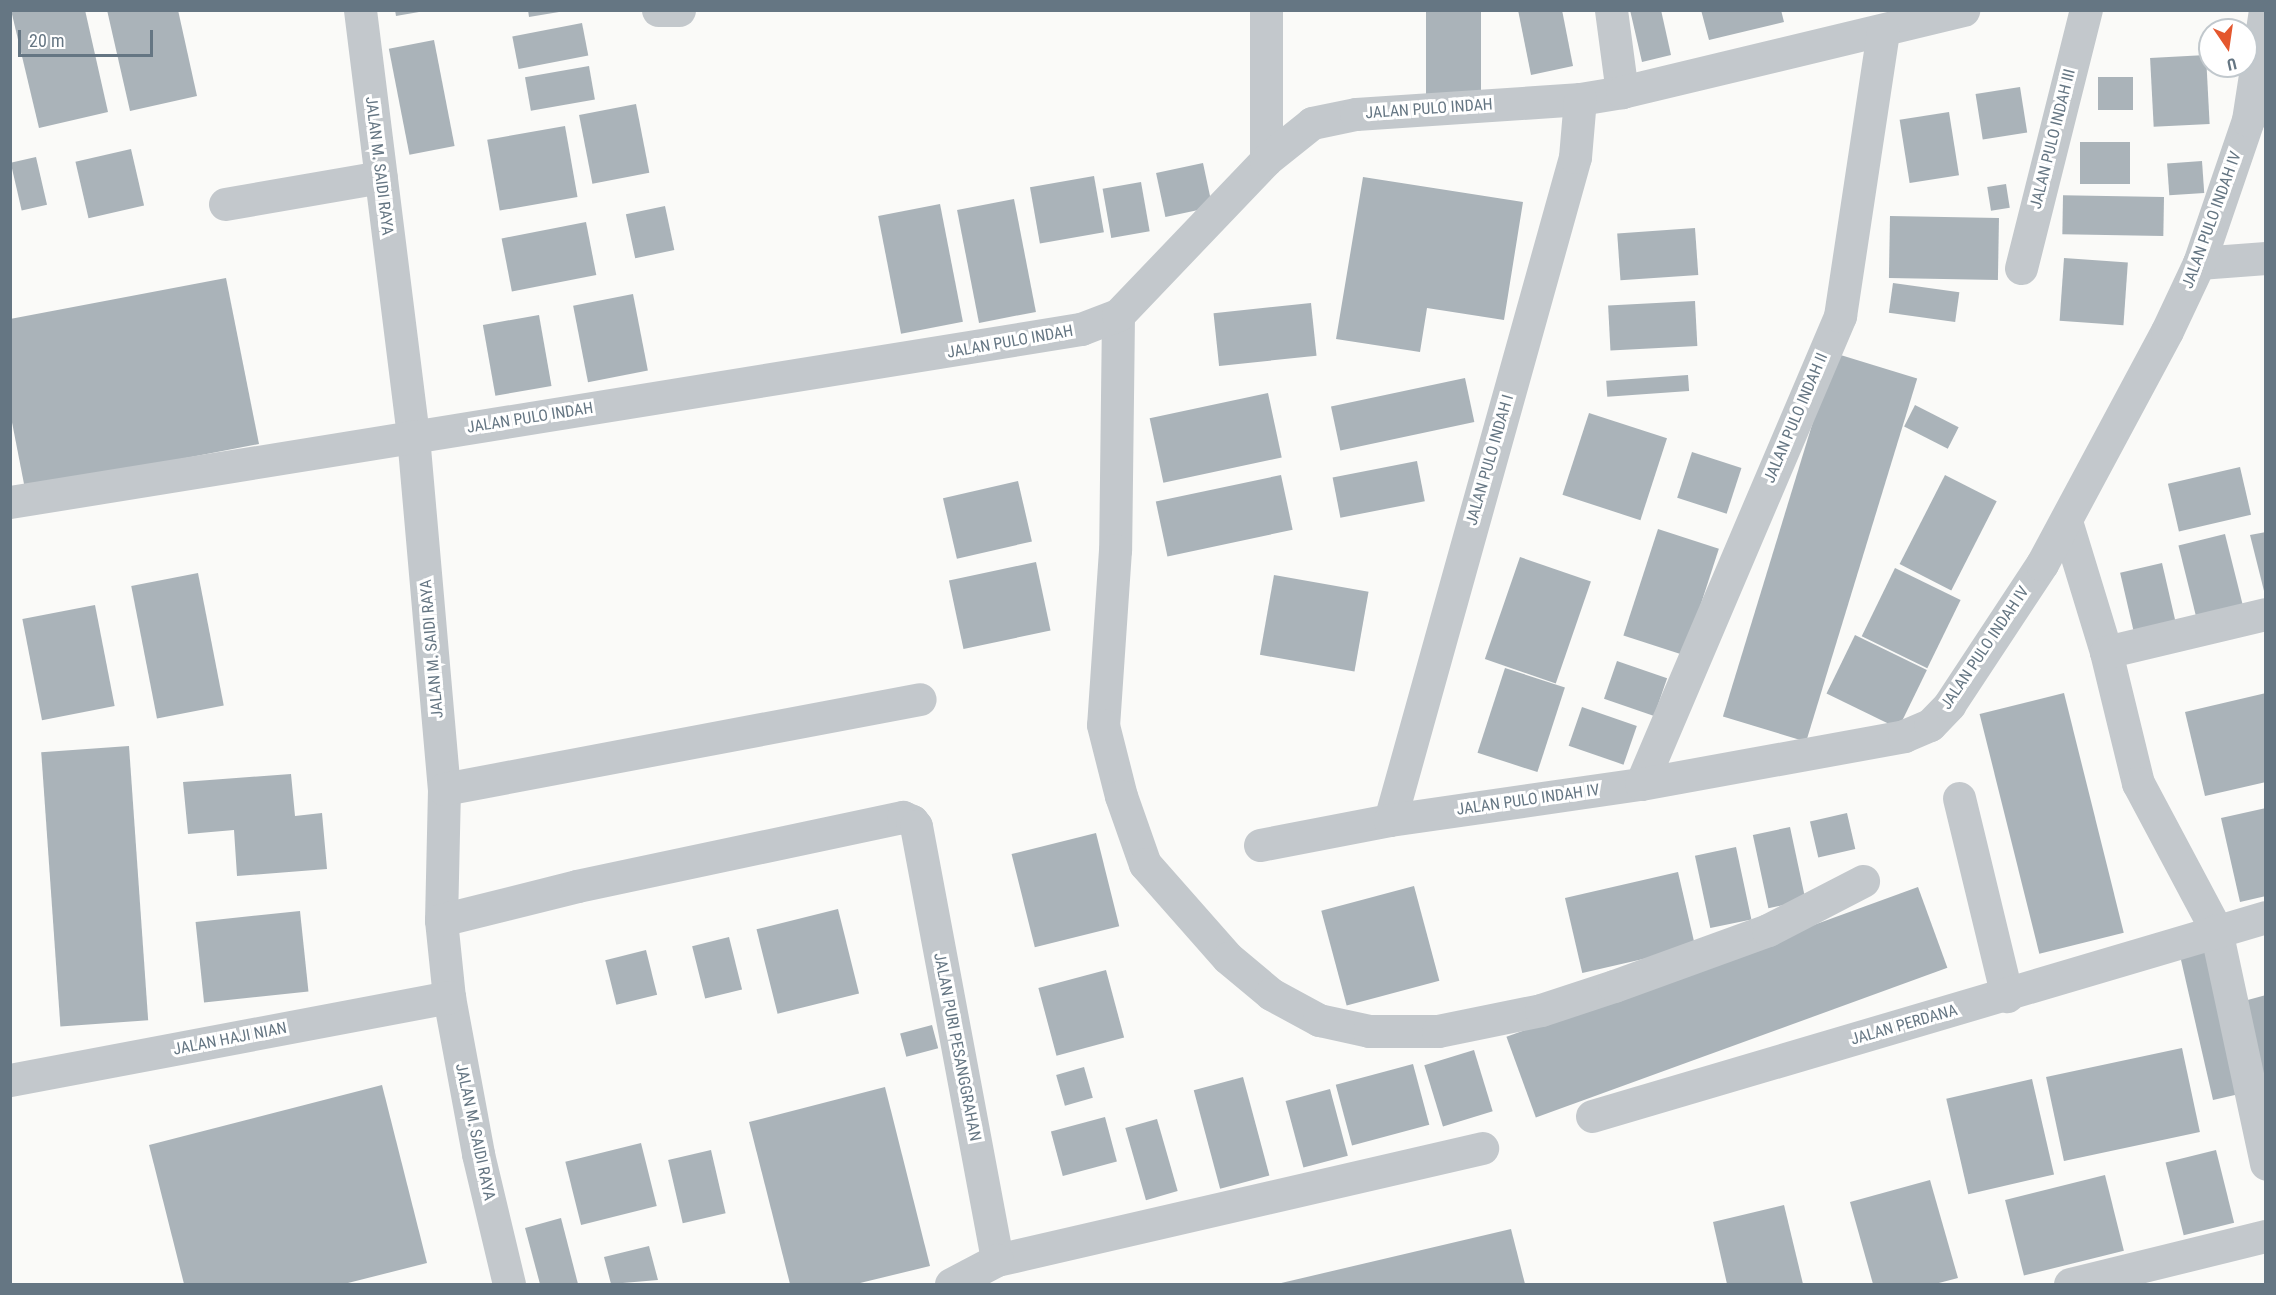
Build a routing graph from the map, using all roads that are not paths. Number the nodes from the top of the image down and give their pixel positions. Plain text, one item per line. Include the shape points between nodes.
1 (360, 10) edge
2 (658, 10) edge
3 (679, 10) edge
4 (1266, 10) edge
5 (1611, 10) edge
6 (1963, 10) edge
7 (2086, 10) edge
8 (2265, 10) edge
9 (1883, 33) junction
10 (1622, 92) junction
11 (1580, 99) junction
12 (1266, 160) junction
13 (381, 177) junction
14 (225, 204) dead end
15 (2265, 258) edge
16 (2199, 263) junction
17 (2021, 268) dead end
18 (1118, 315) junction
19 (413, 436) junction
20 (10, 502) edge
21 (2066, 521) junction
22 (2265, 614) edge
23 (2106, 652) junction
24 (920, 699) dead end
25 (1641, 784) junction
26 (444, 789) junction
27 (1959, 798) dead end
28 (1390, 820) junction
29 (1260, 845) dead end
30 (1863, 881) dead end
31 (2265, 917) edge
32 (441, 920) junction
33 (2216, 930) junction
34 (2007, 996) junction
35 (449, 997) junction
36 (10, 1080) edge
37 (1592, 1116) dead end
38 (1482, 1148) dead end
39 (2265, 1164) edge
40 (2265, 1236) edge
41 (997, 1260) junction
42 (509, 1284) edge
43 (951, 1284) edge
44 (2070, 1284) edge

1 - 13 street, JALAN M. SAIDI RAYA
2 - 3 street
4 - 12 street
5 - 10 street
6 - 9 street, JALAN PULO INDAH
7 - 17 street, JALAN PULO INDAH III
8 - 16 street, JALAN PULO INDAH IV via 2248,120
9 - 10 street, JALAN PULO INDAH
9 - 25 street, JALAN PULO INDAH II via 1840,316
10 - 11 street, JALAN PULO INDAH
11 - 12 street, JALAN PULO INDAH via 1334,117 1312,123
11 - 28 street, JALAN PULO INDAH I via 1575,157
12 - 18 street, JALAN PULO INDAH
13 - 14 street
13 - 19 street, JALAN M. SAIDI RAYA
15 - 16 street
16 - 21 street, JALAN PULO INDAH IV
18 - 19 street, JALAN PULO INDAH via 1041,339
18 - 30 street via 1115,550 1103,725 1121,796 1145,864 1228,958 1271,994 1329,1022 1369,1030 1438,1031 1541,1010 1625,982 1768,930
19 - 20 street, JALAN PULO INDAH
19 - 26 street, JALAN M. SAIDI RAYA
21 - 23 street
21 - 25 street, JALAN PULO INDAH IV via 1948,705 1930,725 1904,736
22 - 23 street
23 - 33 street via 2138,783
24 - 26 street
25 - 28 street, JALAN PULO INDAH IV
26 - 32 street, JALAN M. SAIDI RAYA
27 - 34 street
28 - 29 street, JALAN PULO INDAH IV
31 - 33 street, JALAN PERDANA
32 - 35 street, JALAN M. SAIDI RAYA
32 - 41 street, JALAN PURI PESANGGRAHAN via 578,886 880,822 903,818 912,821
33 - 34 street, JALAN PERDANA
33 - 39 street
34 - 37 street, JALAN PERDANA
35 - 36 street, JALAN HAJI NIAN
35 - 42 street, JALAN M. SAIDI RAYA via 478,1154
38 - 41 street
40 - 44 street
41 - 43 street

